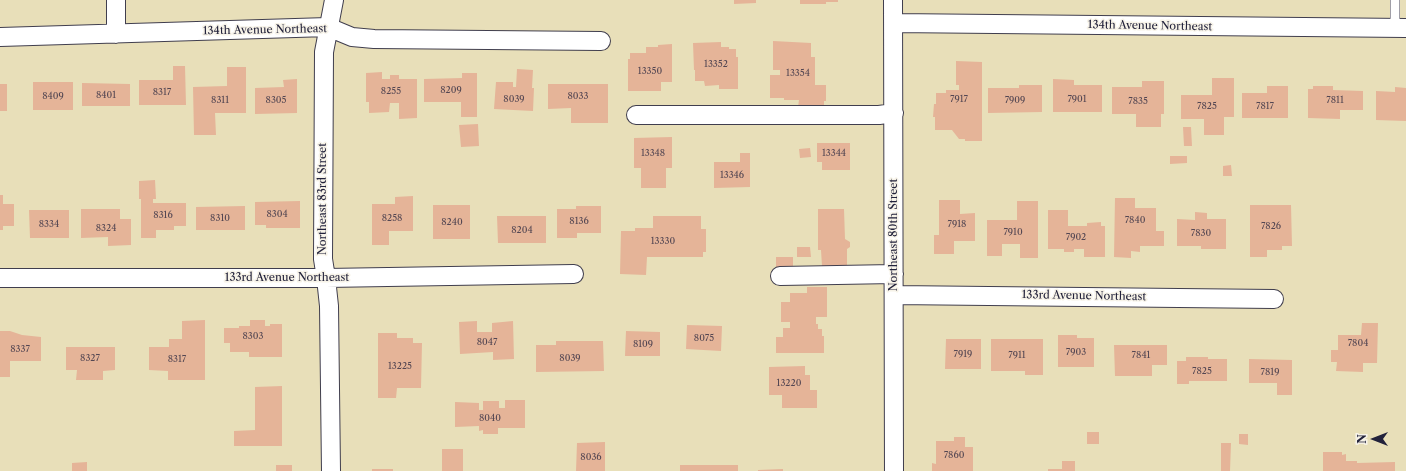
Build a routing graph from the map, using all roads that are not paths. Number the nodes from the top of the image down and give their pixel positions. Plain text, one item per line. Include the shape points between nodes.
1 (116, 0) edge
2 (334, 0) edge
3 (893, 0) edge
4 (1395, 0) edge
5 (893, 23) junction
6 (328, 27) junction
7 (1400, 28) edge
8 (116, 34) junction
9 (0, 37) edge
10 (601, 41) dead end
11 (894, 113) junction
12 (636, 116) dead end
13 (574, 274) dead end
14 (894, 274) junction
15 (780, 276) dead end
16 (0, 278) edge
17 (326, 278) junction
18 (894, 295) junction
19 (1274, 299) dead end
20 (331, 471) edge
21 (894, 471) edge

1 - 8 street
2 - 6 street, Northeast 83rd Street
3 - 5 street, Northeast 80th Street
4 - 7 lane
5 - 7 street, 134th Avenue Northeast
5 - 11 street, Northeast 80th Street
6 - 8 street, 134th Avenue Northeast
6 - 10 street, 134th Avenue Northeast via 352,37 374,39
6 - 17 street, Northeast 83rd Street via 324,52 323,259
8 - 9 street, 134th Avenue Northeast
11 - 12 street
11 - 14 street, Northeast 80th Street
13 - 17 street, 133rd Avenue Northeast
14 - 15 street
14 - 18 street, Northeast 80th Street
16 - 17 street, 133rd Avenue Northeast
17 - 20 street, Northeast 83rd Street via 329,306
18 - 19 street, 133rd Avenue Northeast
18 - 21 street, Northeast 80th Street

